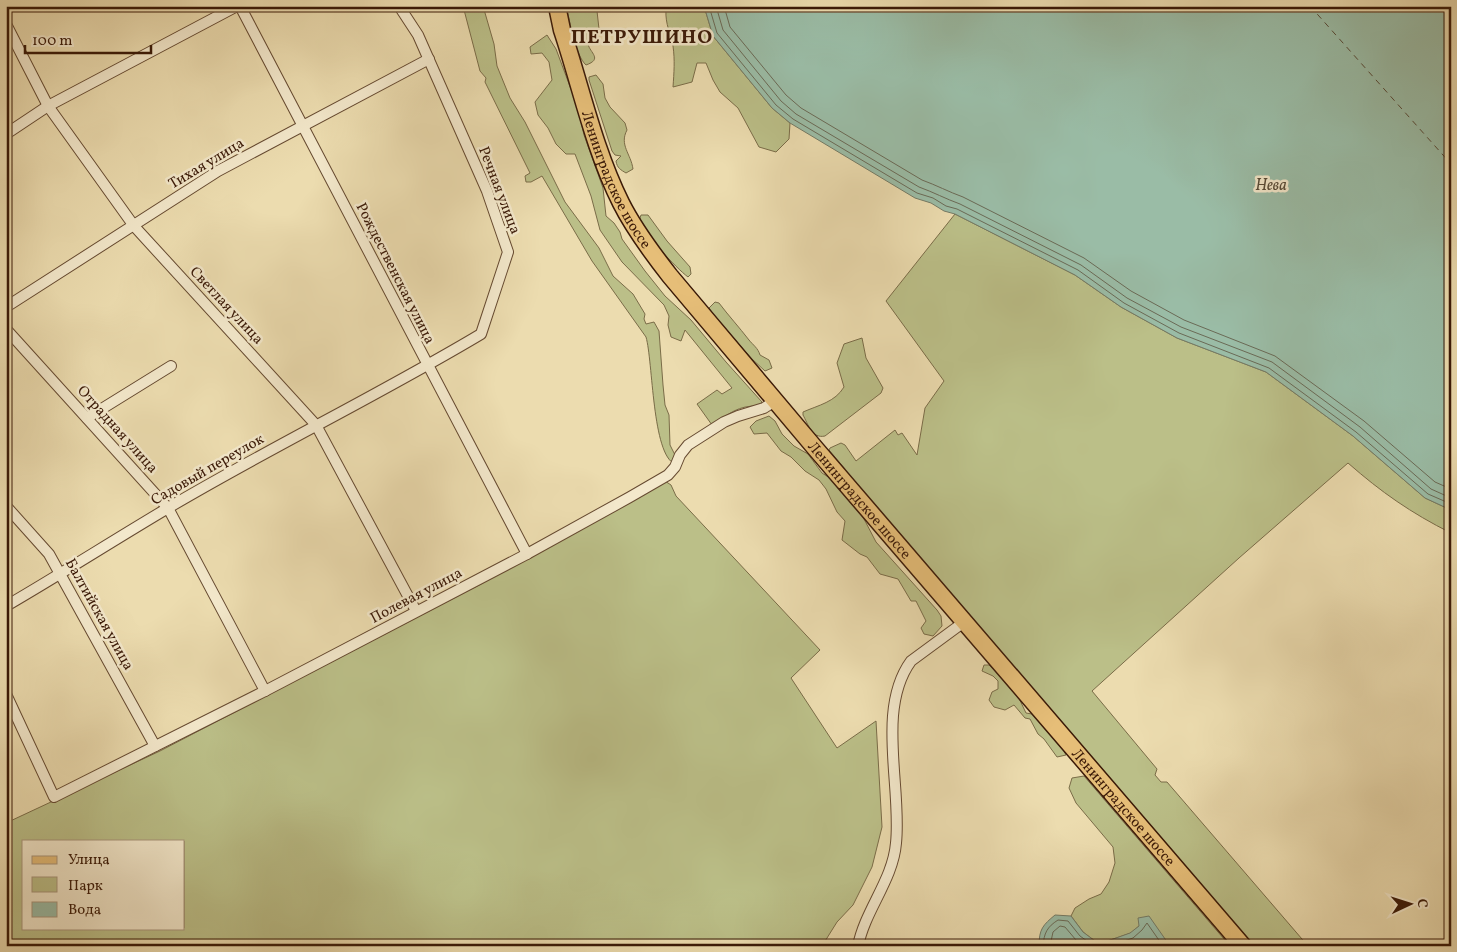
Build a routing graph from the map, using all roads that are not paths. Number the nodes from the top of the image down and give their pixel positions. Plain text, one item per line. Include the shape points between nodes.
1 (239, 6) edge
2 (400, 6) edge
3 (557, 6) edge
4 (6, 24) edge
5 (429, 59) junction
6 (48, 106) junction
7 (302, 125) junction
8 (6, 134) edge
9 (134, 226) junction
10 (6, 307) edge
11 (6, 329) edge
12 (171, 366) dead end
13 (428, 366) junction
14 (775, 401) junction
15 (87, 418) junction
16 (316, 425) junction
17 (6, 506) edge
18 (168, 508) junction
19 (527, 554) junction
20 (61, 574) junction
21 (6, 606) edge
22 (416, 611) junction
23 (964, 622) junction
24 (265, 691) junction
25 (6, 694) edge
26 (155, 746) junction
27 (858, 946) edge
28 (1243, 946) edge

1 - 6 street
1 - 7 street, Рождественская улица
2 - 5 street, Речная улица
3 - 14 main road, Ленинградское шоссе via 601,152 625,210 670,276
4 - 6 street, Светлая улица
5 - 7 street, Тихая улица
5 - 13 street, Речная улица via 487,191 508,252 482,334
6 - 8 street
6 - 9 street, Светлая улица
7 - 9 street, Тихая улица via 218,171
7 - 13 street, Рождественская улица
9 - 10 street, Тихая улица
9 - 16 street, Светлая улица
11 - 15 street, Отрадная улица
12 - 15 street
13 - 16 street, Садовый переулок
13 - 19 street, Рождественская улица
14 - 19 street, Полевая улица via 724,422 688,445 668,474
14 - 23 main road, Ленинградское шоссе
15 - 18 street, Отрадная улица
16 - 18 street, Садовый переулок
16 - 22 street, Светлая улица
17 - 20 street, Балтийская улица via 49,554
18 - 20 street, Садовый переулок
18 - 24 street, Отрадная улица
19 - 22 street, Полевая улица
20 - 21 street, Садовый переулок
20 - 26 street, Балтийская улица
22 - 24 street, Полевая улица
23 - 27 street via 911,661 901,680 893,709 893,766 898,820 896,845 890,869
23 - 28 main road, Ленинградское шоссе
24 - 26 street, Полевая улица
25 - 26 street, Полевая улица via 54,796

